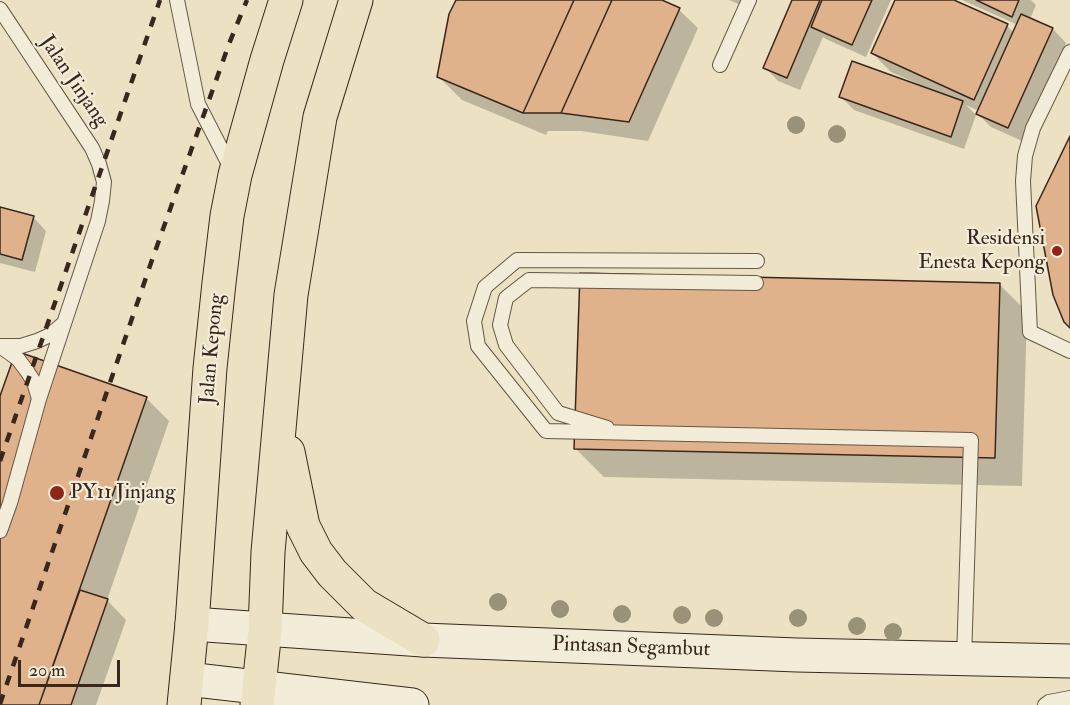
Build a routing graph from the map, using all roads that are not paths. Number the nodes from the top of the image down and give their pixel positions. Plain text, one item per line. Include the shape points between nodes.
1 (177, 0) edge
2 (286, 0) edge
3 (356, 0) edge
4 (749, 0) edge
5 (0, 9) edge
6 (1070, 52) edge
7 (720, 65) dead end
8 (235, 175) junction
9 (757, 261) dead end
10 (756, 283) dead end
11 (64, 323) junction
12 (1, 346) edge
13 (1070, 351) edge
14 (39, 399) junction
15 (281, 415) junction
16 (623, 433) junction
17 (0, 531) edge
18 (192, 624) junction
19 (265, 630) junction
20 (423, 640) junction
21 (964, 659) junction
22 (1070, 661) edge
23 (185, 692) edge
24 (258, 696) edge
25 (1070, 698) edge
26 (412, 705) edge
27 (1044, 705) edge

1 - 8 lane via 198,104
2 - 8 main road, Jalan Kepong
3 - 15 main road via 320,117 291,295
4 - 7 lane
5 - 11 lane, Jalan Jinjang via 92,148 104,182 98,221
6 - 13 lane via 1033,128 1023,181 1030,332
8 - 18 main road, Jalan Kepong via 210,368
9 - 16 lane via 517,260 485,287 474,321 478,346 546,431
10 - 16 lane via 529,280 506,298 500,325 506,345 558,413
11 - 12 lane via 37,341
11 - 14 lane
12 - 14 lane via 27,370
14 - 17 lane
15 - 19 main road
15 - 20 main road via 303,526 316,552 364,605
16 - 21 lane via 971,440
18 - 19 main road, Pintasan Segambut
18 - 23 main road, Jalan Kepong
19 - 20 main road, Pintasan Segambut
19 - 24 main road
20 - 21 main road, Pintasan Segambut
21 - 22 main road, Pintasan Segambut
23 - 24 main road
24 - 26 main road
25 - 27 lane

